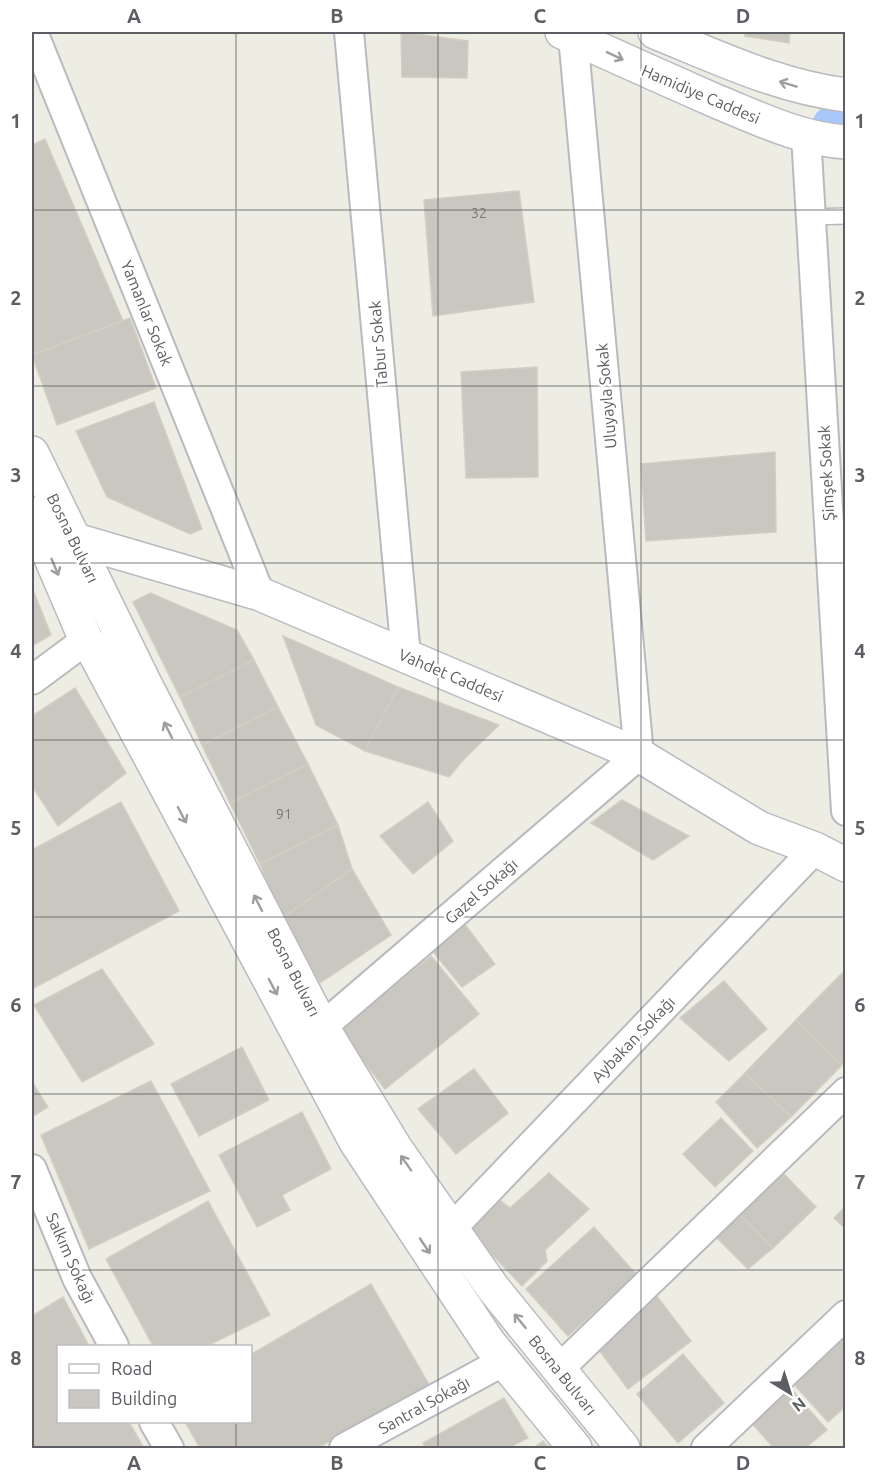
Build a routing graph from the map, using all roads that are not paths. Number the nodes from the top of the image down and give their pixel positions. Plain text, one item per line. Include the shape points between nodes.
1 (33, 32) edge
2 (349, 32) edge
3 (655, 32) edge
4 (569, 33) edge
5 (704, 41) edge
6 (846, 95) edge
7 (806, 135) junction
8 (846, 142) edge
9 (846, 216) edge
10 (810, 217) junction
11 (32, 453) edge
12 (35, 521) edge
13 (75, 541) junction
14 (260, 594) junction
15 (86, 640) junction
16 (406, 656) junction
17 (32, 680) edge
18 (639, 755) junction
19 (846, 811) edge
20 (815, 849) junction
21 (846, 865) edge
22 (322, 1027) junction
23 (846, 1092) edge
24 (32, 1169) edge
25 (452, 1228) junction
26 (846, 1315) edge
27 (113, 1345) edge
28 (504, 1361) junction
29 (559, 1369) junction
30 (155, 1423) edge
31 (169, 1449) edge
32 (345, 1449) edge
33 (575, 1449) edge
34 (623, 1449) edge
35 (706, 1449) edge

1 - 14 street, Yamanlar Sokak
2 - 16 street, Tabur Sokak
3 - 5 main road
4 -> 7 main road, Hamidiye Caddesi via 716,101
4 - 18 street, Uluyayla Sokak
6 -> 5 main road via 773,79
7 - 8 main road, Hamidiye Caddesi
7 - 10 street, Şimşek Sokak
9 - 10 lane
10 - 19 street, Şimşek Sokak
11 - 13 main road, Bosna Bulvarı
12 - 13 main road, Vahdet Caddesi
12 -> 15 main road, Bosna Bulvarı
13 - 14 main road, Vahdet Caddesi
22 -> 13 main road, Bosna Bulvarı
14 - 16 main road, Vahdet Caddesi
15 - 17 street
15 -> 28 main road, Bosna Bulvarı via 356,1142
16 - 18 main road, Vahdet Caddesi
18 - 20 main road, Vahdet Caddesi via 759,828
18 - 22 street, Gazel Sokağı
20 - 21 main road, Vahdet Caddesi
20 - 25 street, Aybakan Sokağı
25 -> 22 main road, Bosna Bulvarı via 396,1149
23 - 29 street
24 - 27 street, Salkım Sokağı via 77,1278
29 -> 25 main road, Bosna Bulvarı via 493,1288
26 - 35 street
28 - 32 street, Santral Sokağı
28 - 33 main road, Bosna Bulvarı
29 - 34 main road, Bosna Bulvarı
30 - 31 street

